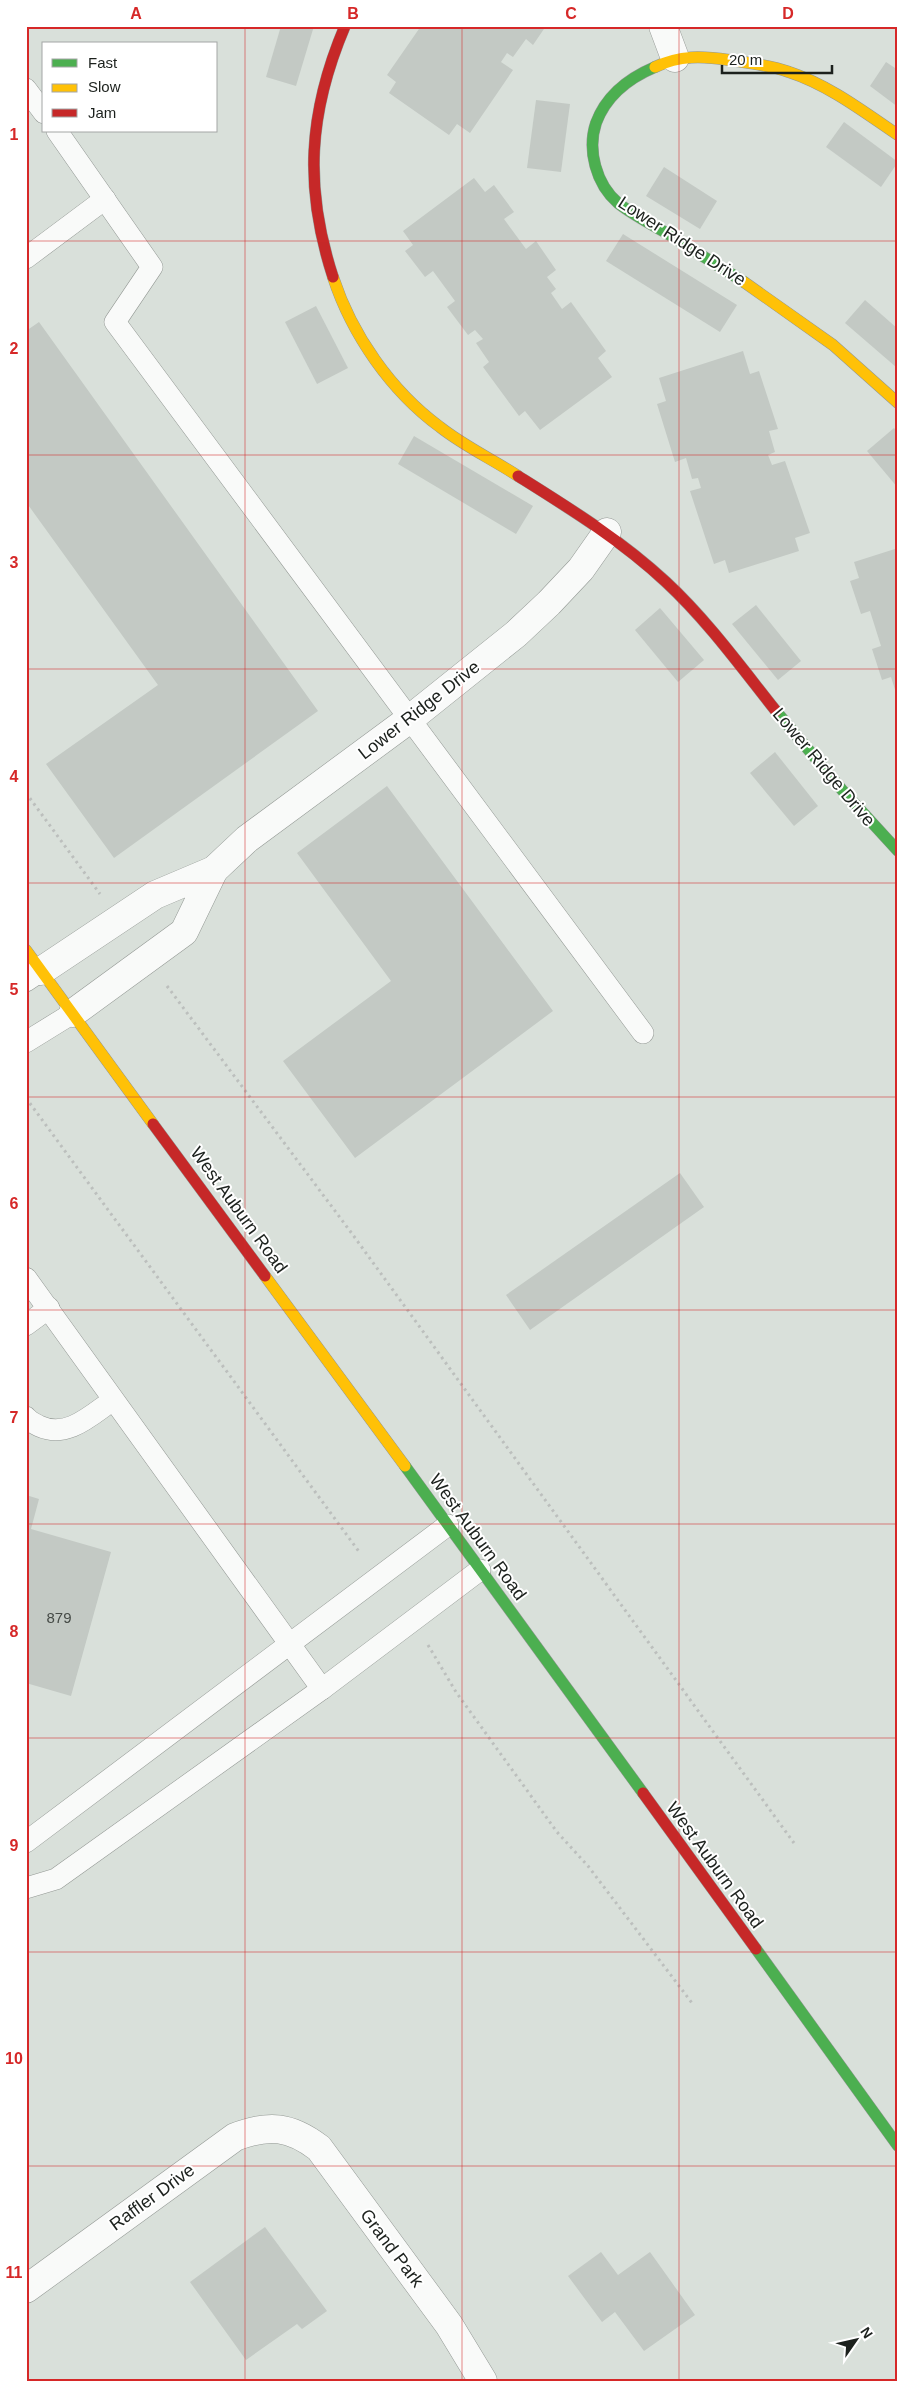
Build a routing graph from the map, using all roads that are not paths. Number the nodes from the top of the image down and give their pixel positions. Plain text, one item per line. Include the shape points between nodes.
1 (345, 26) edge
2 (663, 26) edge
3 (675, 58) junction
4 (26, 89) edge
5 (42, 110) edge
6 (58, 132) edge
7 (898, 136) edge
8 (105, 199) junction
9 (26, 258) edge
10 (898, 403) edge
11 (607, 532) junction
12 (410, 718) junction
13 (898, 851) edge
14 (214, 870) junction
15 (31, 967) edge
16 (73, 1013) junction
17 (643, 1033) dead end
18 (26, 1042) edge
19 (26, 1278) edge
20 (49, 1308) junction
21 (26, 1325) edge
22 (113, 1400) junction
23 (26, 1417) edge
24 (448, 1525) junction
25 (480, 1570) junction
26 (290, 1643) junction
27 (322, 1689) junction
28 (26, 1842) edge
29 (26, 1888) edge
30 (287, 2130) joint
31 (898, 2146) edge
32 (26, 2289) edge
33 (483, 2381) edge

1 - 11 street, Lower Ridge Drive via 329,64 316,120 314,165 316,210 328,264 350,318 370,354 398,388 438,426
2 - 3 street
3 - 7 street, Lower Ridge Drive via 722,59 774,68 828,88
3 - 10 street, Lower Ridge Drive via 635,76 602,105 590,146 601,180 617,202 760,292 833,344
4 - 5 lane
6 - 8 lane
8 - 9 lane
8 - 12 lane via 152,267 115,322
11 - 12 street, Lower Ridge Drive via 581,569 549,603 516,634
11 - 13 street, Lower Ridge Drive via 655,571 706,624 826,772
12 - 14 street, Lower Ridge Drive via 247,839
12 - 17 lane
14 - 15 street, Lower Ridge Drive via 155,895
14 - 16 street, Lower Ridge Drive via 184,932
15 - 16 street, West Auburn Road
16 - 18 lane
16 - 24 street, West Auburn Road
19 - 20 lane
20 - 21 lane
20 - 22 lane
22 - 23 lane via 75,1426 51,1432
22 - 26 lane
24 - 25 street, West Auburn Road
24 - 26 lane
25 - 27 lane
25 - 31 street, West Auburn Road
26 - 27 lane
26 - 28 lane
27 - 29 lane via 56,1879
30 - 32 street, Raffler Drive via 267,2127 235,2136
30 - 33 street, Grand Park via 303,2136 318,2148 449,2325

